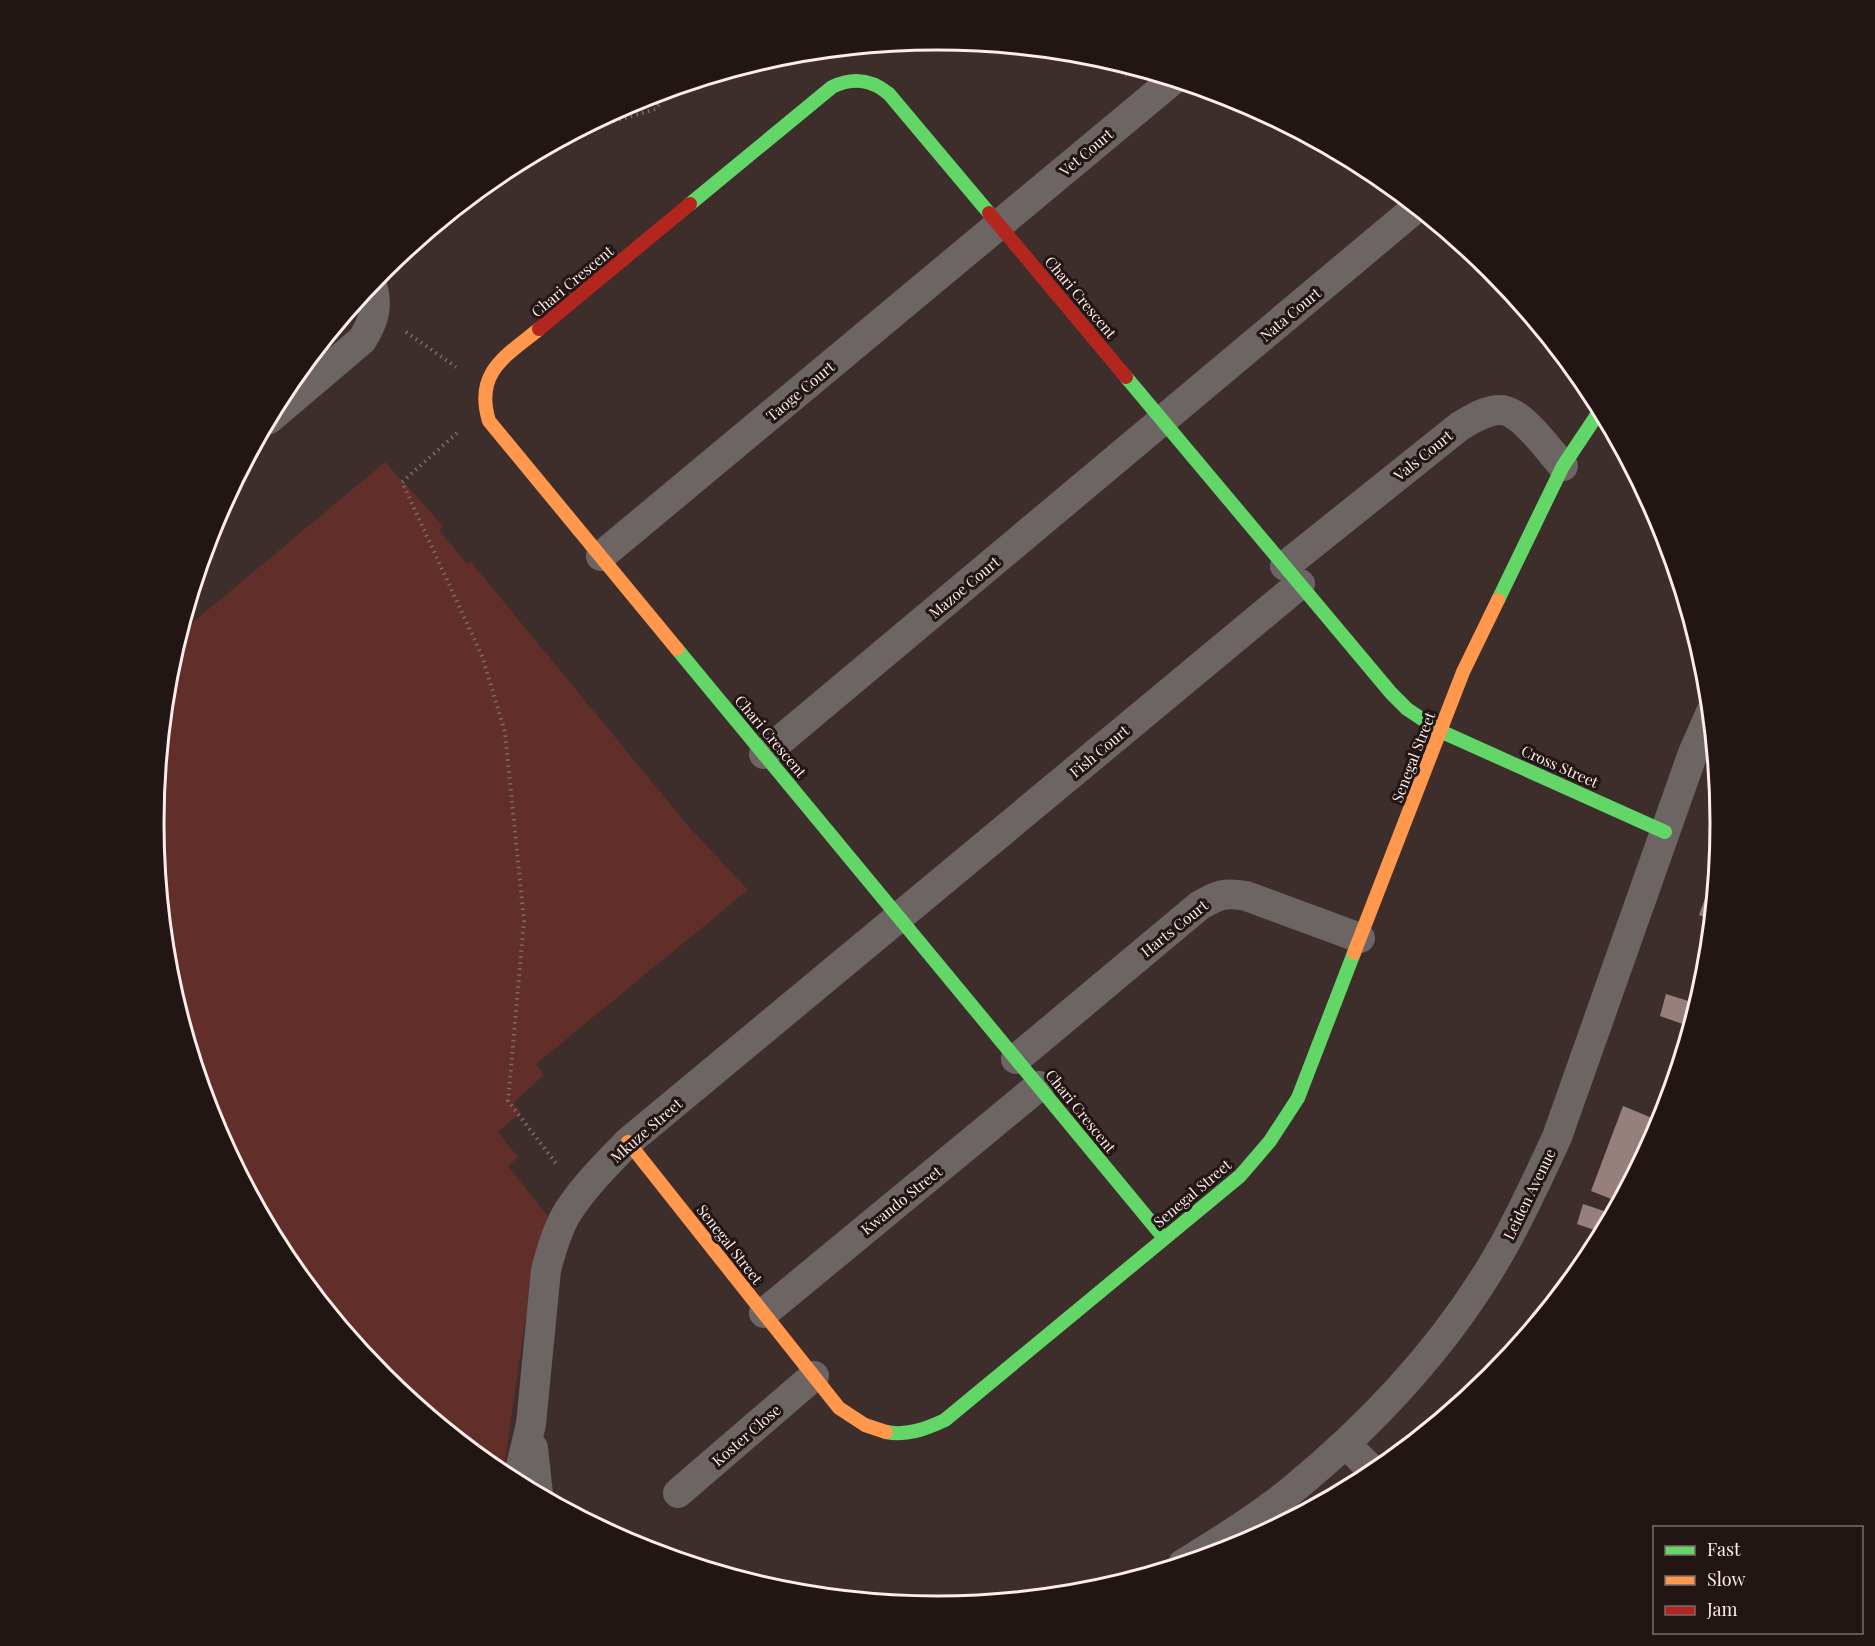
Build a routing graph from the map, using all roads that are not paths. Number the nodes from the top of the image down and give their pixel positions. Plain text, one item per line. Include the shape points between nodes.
1 (1168, 85) edge
2 (1411, 212) edge
3 (999, 225) junction
4 (373, 297) edge
5 (289, 401) edge
6 (1596, 418) edge
7 (1163, 421) junction
8 (1563, 466) junction
9 (601, 556) junction
10 (1292, 575) junction
11 (1704, 727) edge
12 (1440, 730) junction
13 (764, 754) junction
14 (1665, 832) junction
15 (899, 917) junction
16 (1360, 938) junction
17 (1016, 1059) junction
18 (1039, 1086) junction
19 (628, 1142) junction
20 (1164, 1238) junction
21 (764, 1313) junction
22 (814, 1376) junction
23 (531, 1424) junction
24 (1346, 1444) junction
25 (1368, 1466) edge
26 (519, 1473) edge
27 (537, 1484) edge
28 (678, 1493) dead end
29 (1214, 1545) edge

1 - 3 street, Vet Court
2 - 7 street, Nata Court
3 - 7 street, Chari Crescent
3 - 9 street, Taoge Court
3 - 9 street, Chari Crescent via 881,86 861,80 841,82 503,359 491,372 485,388 484,405 489,421
4 - 5 street via 372,325 362,340
6 - 8 street, Senegal Street
7 - 10 street, Chari Crescent
7 - 13 street, Mazoe Court
8 - 10 street, Vals Court via 1520,417 1501,410 1490,411 1460,426
8 - 12 street, Senegal Street via 1463,672
9 - 13 street, Chari Crescent
10 - 12 street, Chari Crescent via 1391,693 1407,709
10 - 15 street, Fish Court
11 - 14 street, Leiden Avenue
12 - 14 street, Cross Street
12 - 16 street, Senegal Street
13 - 15 street, Chari Crescent
14 - 24 street, Leiden Avenue via 1557,1137 1532,1193 1502,1249 1432,1352
15 - 17 street, Chari Crescent
15 - 19 street, Mkuze Street
16 - 17 street, Harts Court via 1246,896 1221,894 1199,906
16 - 20 street, Senegal Street via 1298,1098 1240,1176
17 - 18 street, Chari Crescent
18 - 20 street, Chari Crescent
18 - 21 street, Kwando Street
19 - 21 street, Senegal Street
19 - 23 street, Mkuze Street via 587,1184 566,1215 553,1247 546,1270
20 - 22 street, Senegal Street via 945,1420 930,1428 895,1434 875,1430 839,1408
21 - 22 street, Senegal Street
22 - 28 street, Koster Close
23 - 26 street, Mkuze Street
23 - 27 street, Mkuze Street
24 - 25 street
24 - 29 street, Leiden Avenue via 1291,1492

